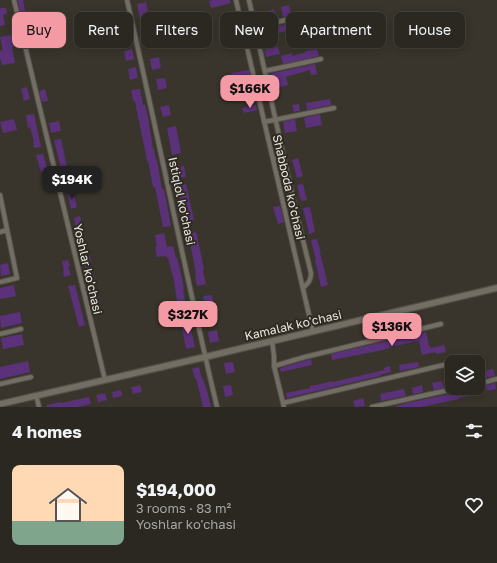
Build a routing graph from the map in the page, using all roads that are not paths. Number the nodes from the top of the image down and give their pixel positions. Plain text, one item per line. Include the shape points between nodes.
1 (14, 0) edge
2 (127, 0) edge
3 (236, 0) edge
4 (249, 0) edge
5 (252, 12) edge
6 (260, 48) edge
7 (321, 60) dead end
8 (265, 71) junction
9 (334, 108) dead end
10 (276, 120) junction
11 (264, 122) junction
12 (284, 156) junction
13 (273, 159) junction
14 (0, 196) edge
15 (7, 230) junction
16 (0, 232) edge
17 (0, 282) edge
18 (303, 288) junction
19 (497, 289) edge
20 (441, 324) dead end
21 (21, 329) dead end
22 (313, 332) junction
23 (0, 334) edge
24 (272, 341) junction
25 (205, 357) junction
26 (445, 365) edge
27 (274, 366) junction
28 (31, 377) dead end
29 (497, 379) edge
30 (105, 380) junction
31 (485, 382) edge
32 (0, 384) edge
33 (445, 391) edge
34 (36, 396) junction
35 (0, 404) edge
36 (284, 405) edge
37 (39, 407) edge
38 (217, 407) edge
39 (372, 407) edge

1 - 30 street, Yoshlar ko'chasi
2 - 25 street, Istiqlol ko'chasi
3 - 11 street, Shabboda ko'chasi
4 - 5 street
6 - 8 street
7 - 8 street
8 - 10 street
9 - 10 street
10 - 11 street
10 - 12 street
11 - 13 street, Shabboda ko'chasi
12 - 13 street
12 - 18 street via 311,273 309,283
13 - 18 street, Shabboda ko'chasi
14 - 15 street
15 - 16 street
15 - 17 street via 17,278
18 - 22 street, Shabboda ko'chasi
19 - 22 main road, Kamalak ko'chasi
20 - 27 street
21 - 23 street
22 - 24 main road, Kamalak ko'chasi
24 - 25 main road, Kamalak ko'chasi
24 - 27 street
25 - 30 main road, Kamalak ko'chasi
25 - 38 street, Istiqlol ko'chasi
26 - 36 street
27 - 36 street
28 - 32 street
29 - 31 street
30 - 34 main road, Kamalak ko'chasi
33 - 39 street
34 - 35 main road, Kamalak ko'chasi
34 - 37 street

